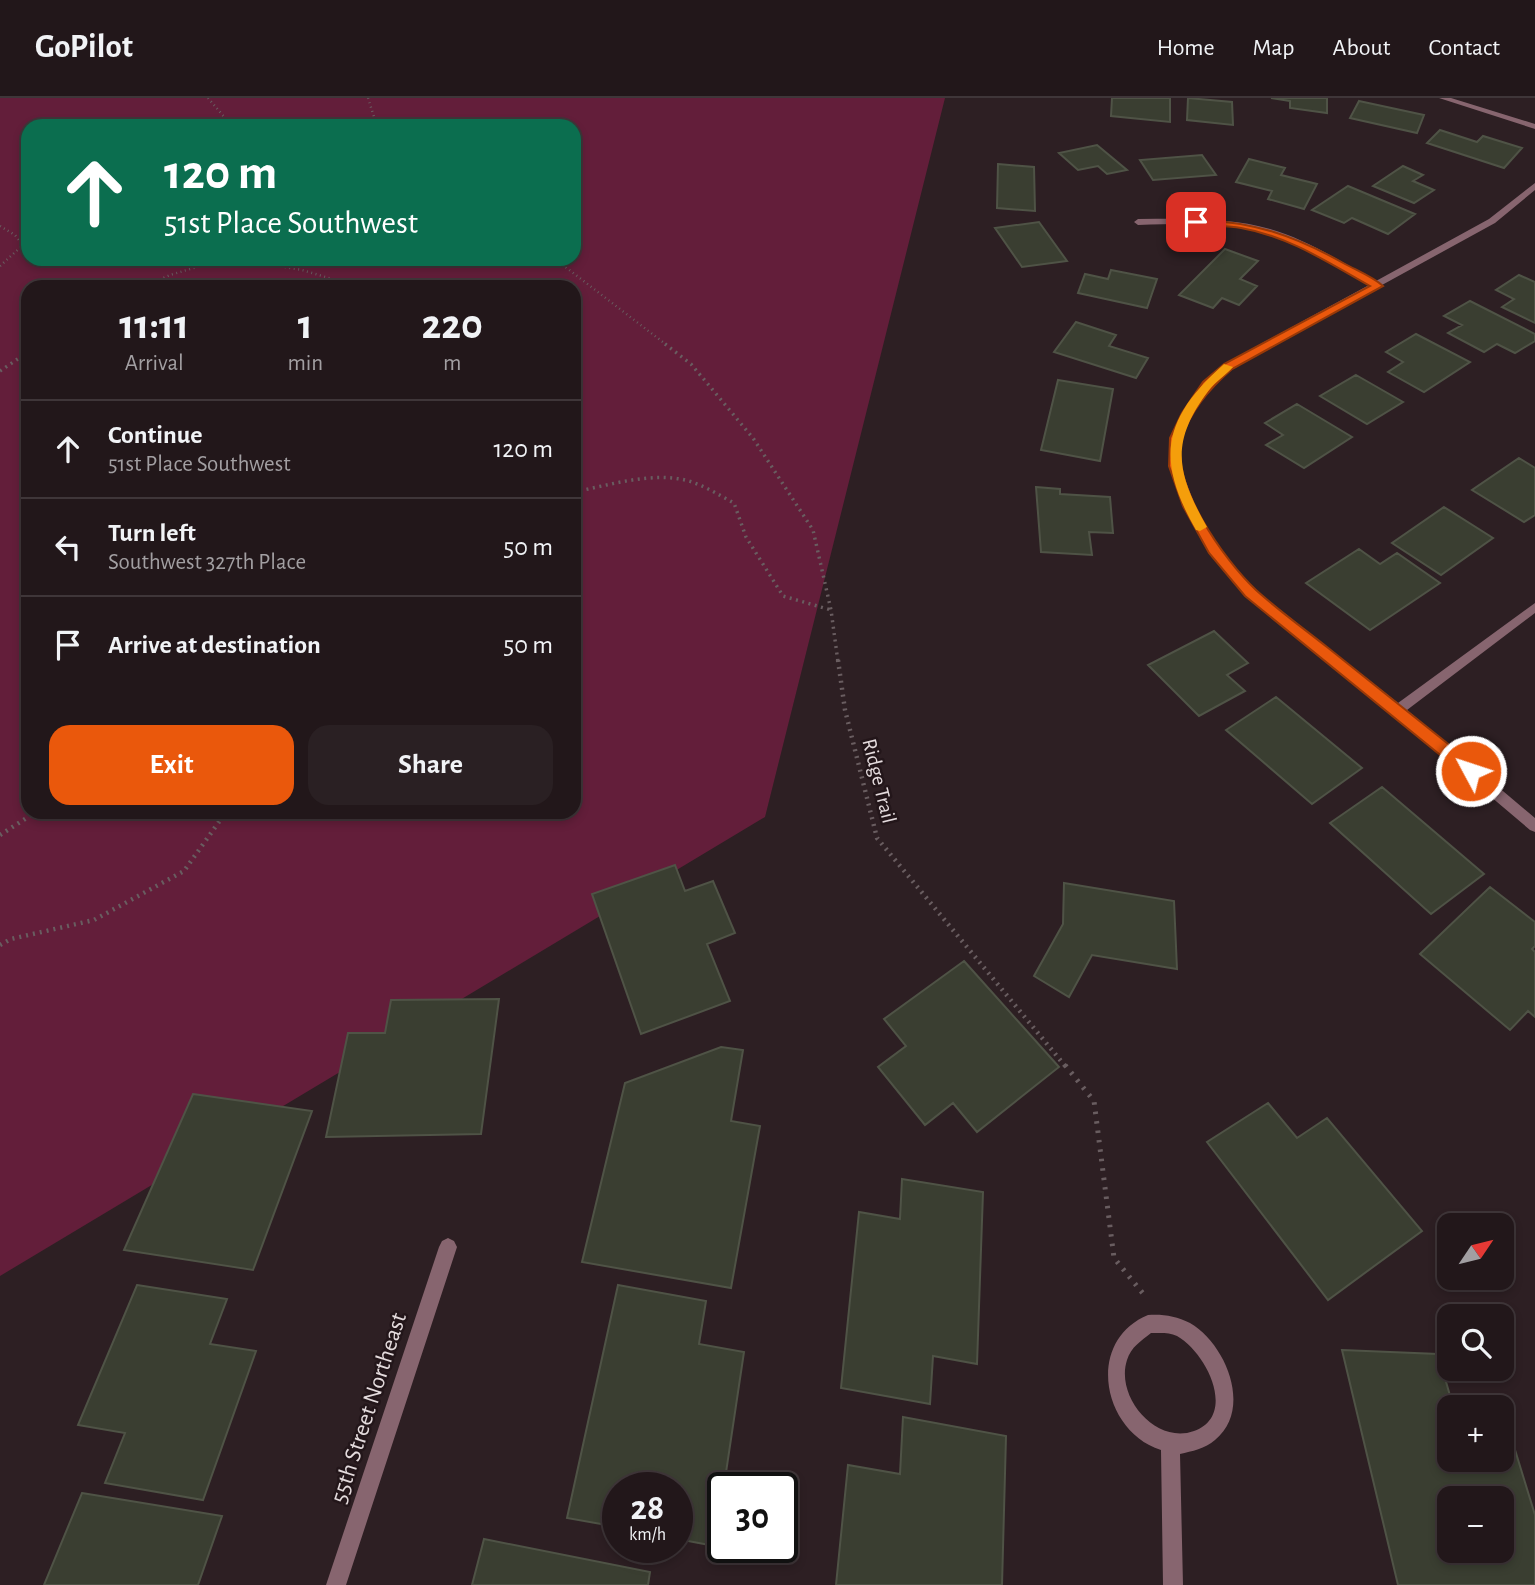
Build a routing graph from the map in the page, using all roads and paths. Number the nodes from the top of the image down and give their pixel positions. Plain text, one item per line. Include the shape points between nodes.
1 (208, 98) edge
2 (369, 98) edge
3 (1443, 98) edge
4 (226, 119) edge
5 (375, 119) edge
6 (1535, 127) edge
7 (1535, 186) edge
8 (1138, 222) dead end
9 (0, 226) edge
10 (21, 242) edge
11 (21, 247) edge
12 (0, 266) edge
13 (200, 266) edge
14 (278, 266) edge
15 (564, 266) edge
16 (159, 280) edge
17 (336, 280) edge
18 (1378, 286) junction
19 (21, 357) edge
20 (0, 371) edge
21 (581, 491) edge
22 (1535, 607) edge
23 (831, 610) junction
24 (1398, 710) junction
25 (25, 819) edge
26 (221, 819) edge
27 (1535, 826) edge
28 (0, 835) edge
29 (0, 945) edge
30 (448, 1247) dead end
31 (1168, 1324) junction
32 (1170, 1444) junction
33 (336, 1585) edge
34 (1173, 1585) edge

1 - 4 path
2 - 5 path
3 - 6 street
7 - 18 street via 1492,221
8 - 18 street via 1241,225 1273,233
9 - 10 path
11 - 12 path
13 - 16 path
14 - 17 path
15 - 23 path, Ridge Trail via 691,363 753,438 813,530
18 - 24 street via 1228,366 1207,385 1188,413 1176,438 1175,466 1189,506 1213,550 1250,593
19 - 20 path
21 - 23 path via 623,482 678,479 706,488 734,503 746,537 783,596
22 - 24 street
23 - 31 path, Ridge Trail via 845,710 877,838 1094,1101 1114,1258
24 - 27 street
25 - 28 path
26 - 29 path via 184,871 94,920
30 - 33 street, 55th Street Northeast
31 - 32 street via 1148,1324 1131,1333 1120,1349 1115,1371 1119,1394 1131,1417 1149,1435
31 - 32 street via 1188,1332 1206,1349 1219,1370 1224,1394 1220,1418 1209,1434 1191,1444
32 - 34 street

